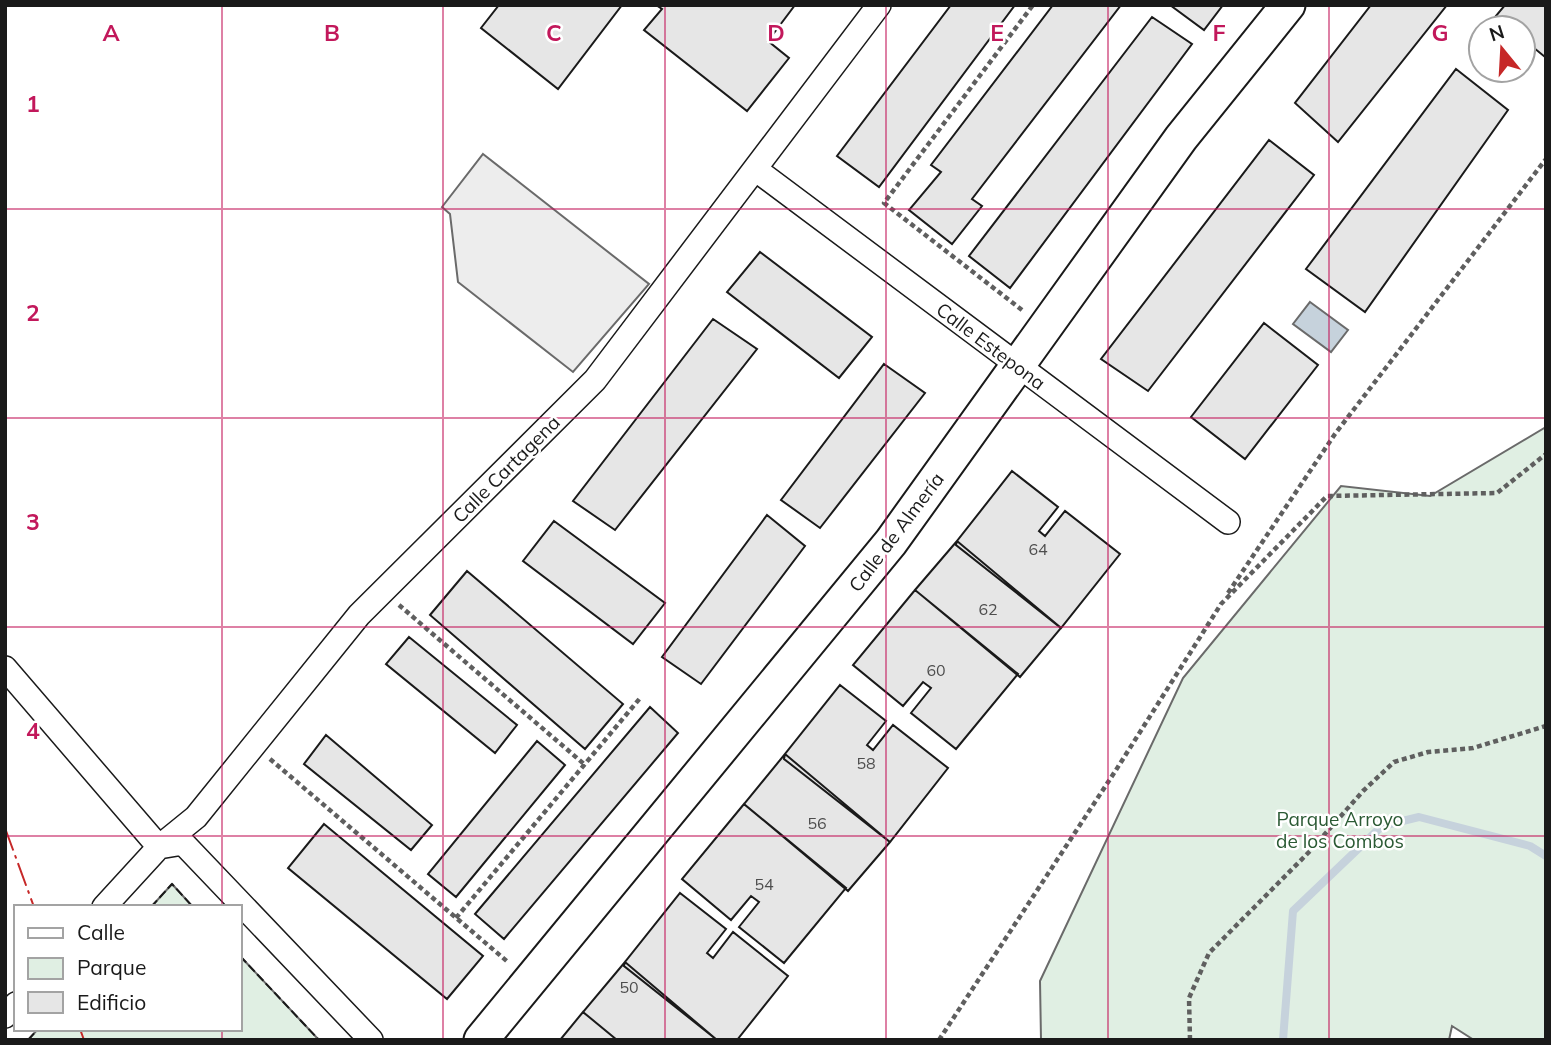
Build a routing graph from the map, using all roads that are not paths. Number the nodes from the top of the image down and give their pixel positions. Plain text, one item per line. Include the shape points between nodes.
1 (879, 5) edge
2 (1288, 5) edge
3 (755, 169) junction
4 (1018, 366) junction
5 (1228, 522) dead end
6 (5, 668) edge
7 (159, 847) junction
8 (106, 905) edge
9 (242, 905) edge
10 (242, 906) edge
11 (371, 1040) edge
12 (481, 1040) edge

1 - 3 street, Calle Cartagena
2 - 4 street, Calle de Almería via 1181,138
3 - 4 street, Calle Estepona
3 - 7 street, Calle Cartagena via 595,380 359,615 196,817
4 - 5 street, Calle Estepona
4 - 12 street, Calle de Almería via 891,542
6 - 7 street
7 - 8 street, Calle Cartagena
7 - 9 street via 183,844
10 - 11 street

